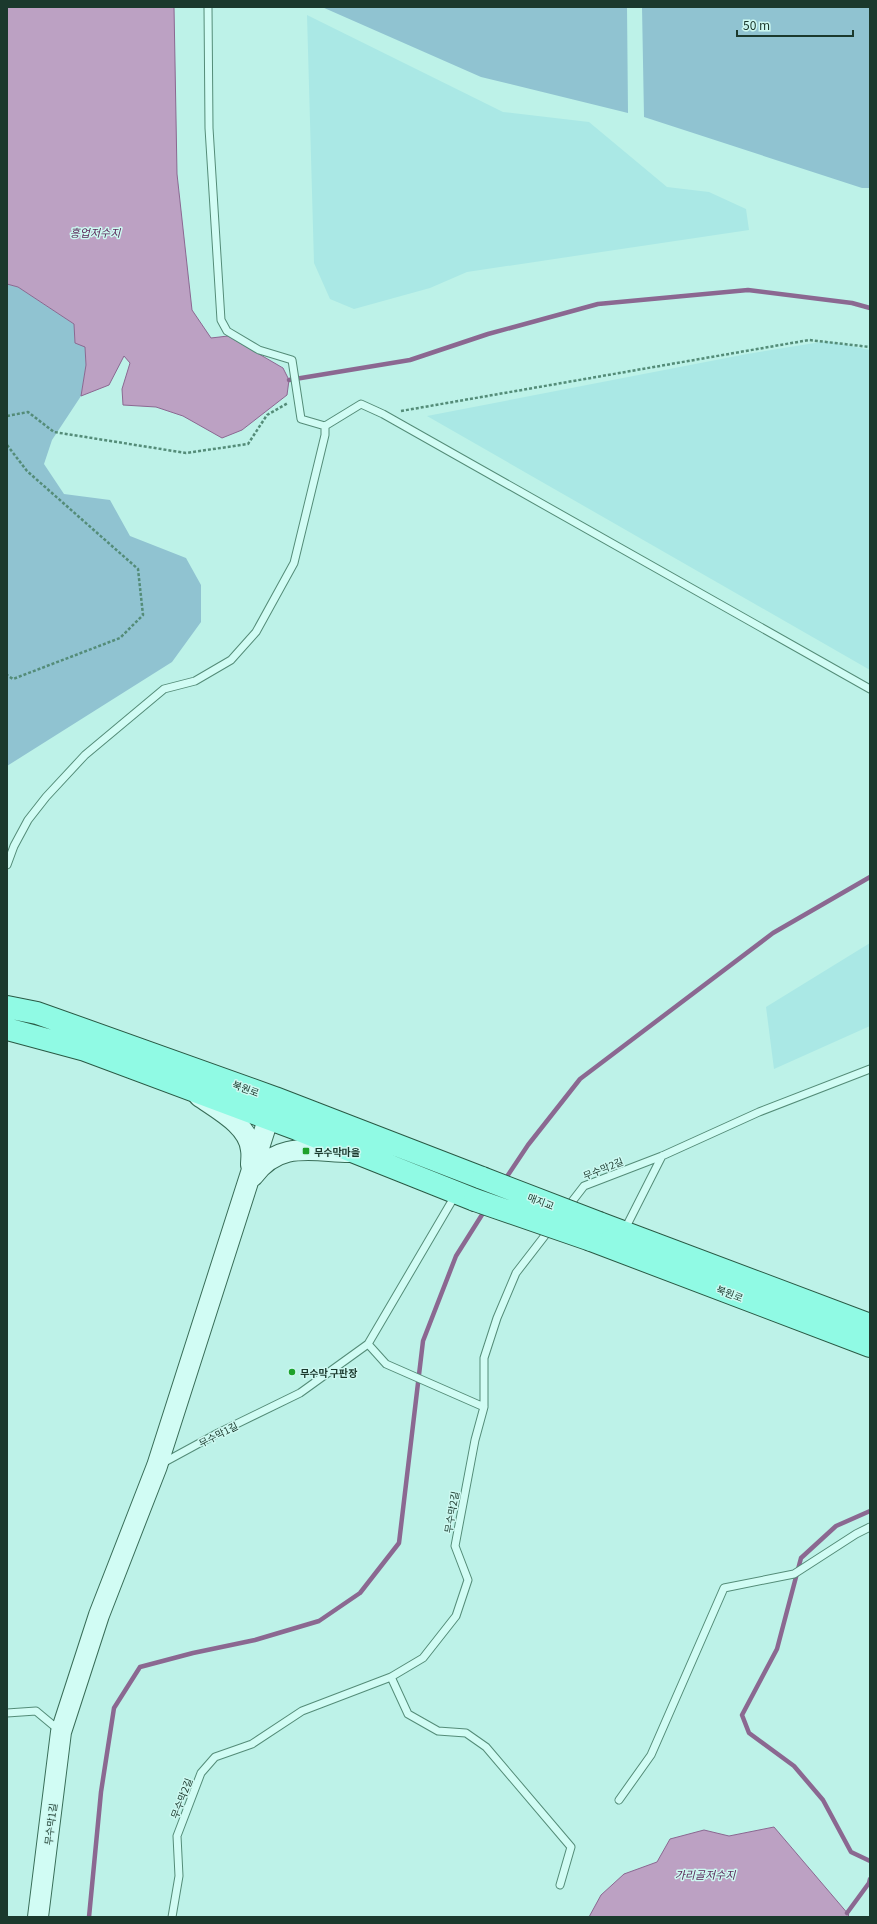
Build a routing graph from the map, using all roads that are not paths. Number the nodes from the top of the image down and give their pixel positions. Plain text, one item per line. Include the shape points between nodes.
1 (208, 7) edge
2 (325, 426) junction
3 (870, 689) edge
4 (7, 865) edge
5 (7, 1007) edge
6 (7, 1029) edge
7 (870, 1069) edge
8 (193, 1092) junction
9 (275, 1098) junction
10 (269, 1119) junction
11 (355, 1152) junction
12 (662, 1156) junction
13 (482, 1178) joint
14 (250, 1179) junction
15 (466, 1196) junction
16 (595, 1232) junction
17 (620, 1241) junction
18 (870, 1325) edge
19 (368, 1344) junction
20 (870, 1346) edge
21 (484, 1407) junction
22 (157, 1466) junction
23 (870, 1527) edge
24 (391, 1678) junction
25 (7, 1713) edge
26 (61, 1732) junction
27 (619, 1800) dead end
28 (560, 1885) dead end
29 (38, 1917) edge
30 (172, 1917) edge

1 - 2 lane via 209,128 221,320 227,330 259,350 292,360 301,419
2 - 3 lane via 361,404 383,414
2 - 4 lane via 294,563 256,632 230,660 195,681 164,689 85,755 28,820
5 - 9 main road, 북원로 via 37,1014
6 - 8 main road via 85,1050
7 - 12 lane via 759,1112
8 - 10 main road
8 - 14 street via 234,1122 245,1134 251,1148
9 - 10 street
9 - 13 main road, 북원로
10 - 11 main road
10 - 14 street
11 - 14 street via 285,1151 269,1159
11 - 15 main road
12 - 17 lane
12 - 21 lane, 무수막2길 via 584,1186 516,1273 484,1358
13 - 16 main road, 매지교, bridge
14 - 22 street
15 - 16 main road, 매지교, bridge
15 - 19 lane, 무수막1길
16 - 17 main road, 북원로
17 - 18 main road, 북원로
17 - 20 main road, 북원로
19 - 21 lane via 386,1364
19 - 22 lane, 무수막1길 via 300,1393
21 - 24 lane, 무수막2길 via 475,1440 455,1546 468,1580 466,1587 456,1616 424,1658
22 - 26 street, 무수막1길 via 99,1615
23 - 27 lane via 794,1574 724,1588 651,1755
24 - 28 lane via 408,1714 438,1731 466,1732 486,1747 571,1847
24 - 30 lane, 무수막2길 via 302,1711 252,1744 215,1757 201,1773 177,1836 179,1876
25 - 26 lane via 36,1712
26 - 29 street, 무수막1길

